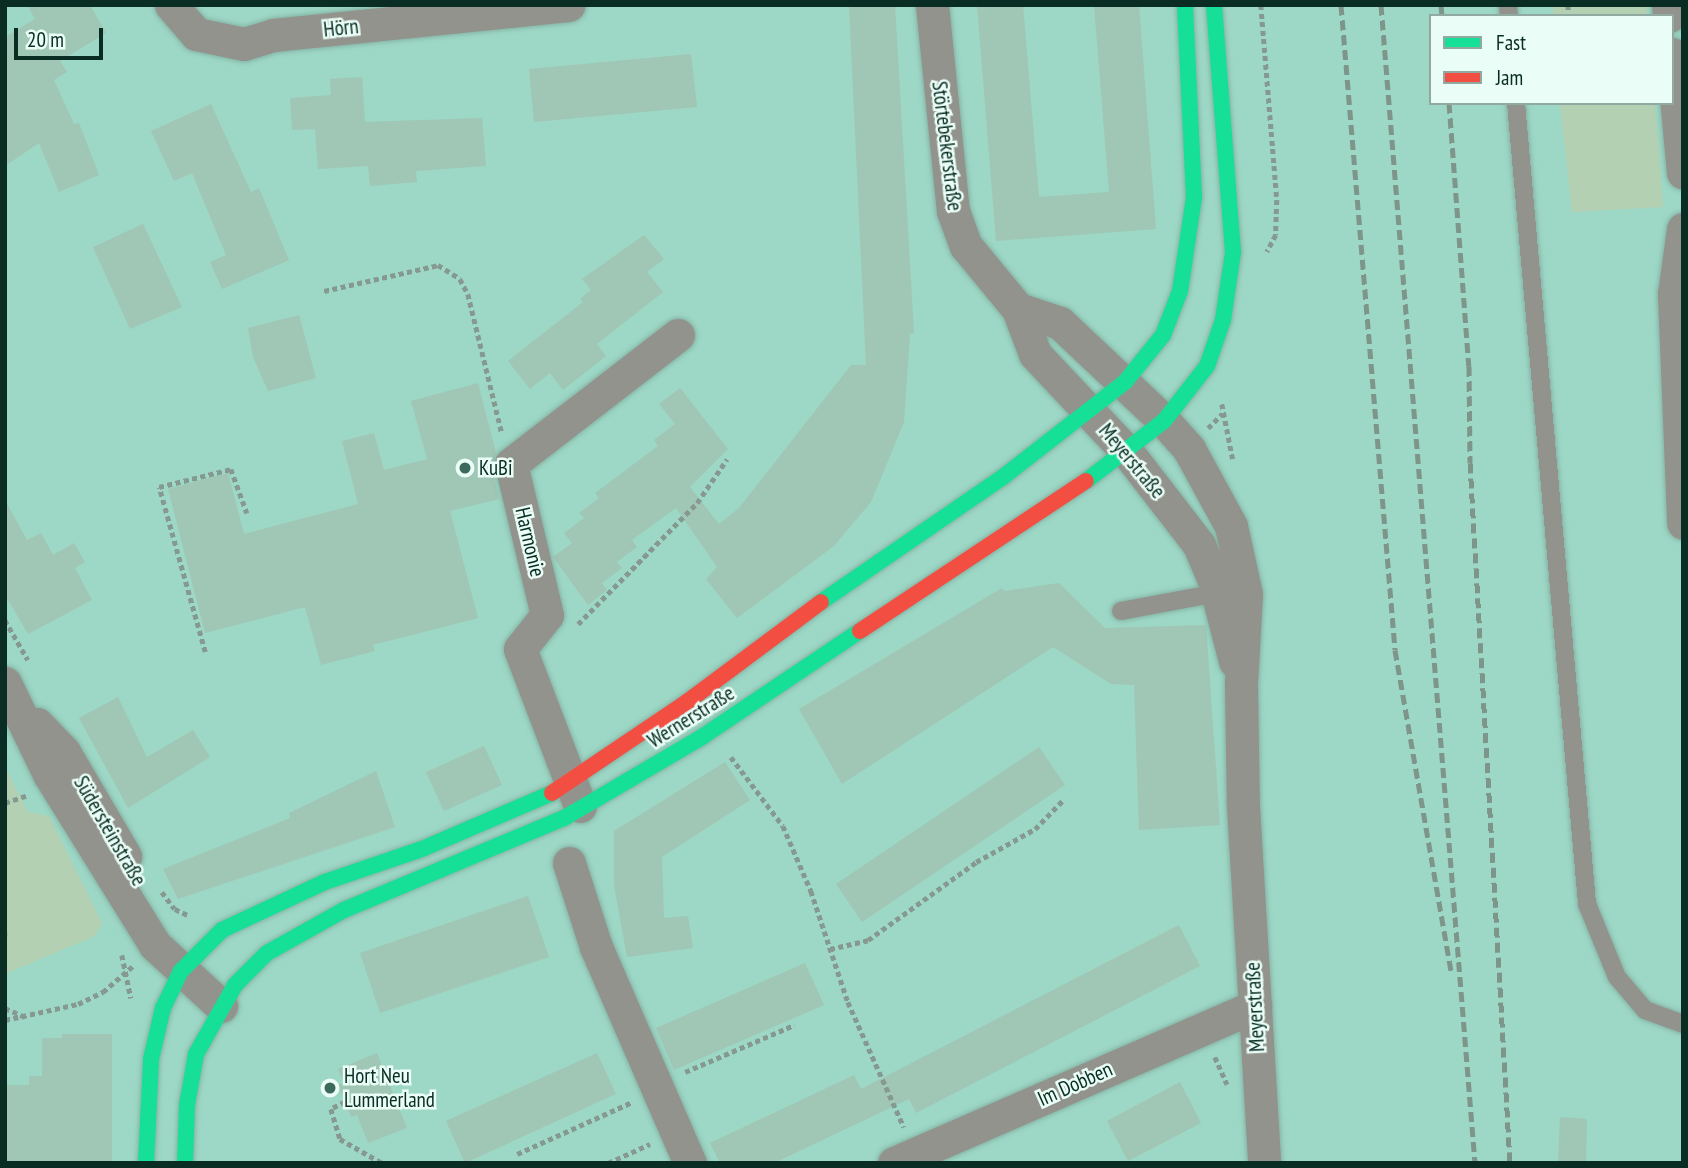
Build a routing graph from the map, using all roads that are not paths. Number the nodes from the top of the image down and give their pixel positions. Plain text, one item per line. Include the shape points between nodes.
1 (171, 5) edge
2 (568, 5) edge
3 (932, 5) edge
4 (1185, 5) edge
5 (1214, 5) edge
6 (1674, 75) edge
7 (1516, 105) edge
8 (1683, 172) edge
9 (1683, 229) edge
10 (1018, 309) junction
11 (678, 335) dead end
12 (1125, 382) junction
13 (1090, 413) junction
14 (1164, 421) junction
15 (1128, 453) junction
16 (1683, 523) edge
17 (1217, 593) junction
18 (1121, 611) dead end
19 (1241, 684) junction
20 (12, 694) edge
21 (575, 796) junction
22 (569, 863) dead end
23 (181, 971) junction
24 (221, 1006) junction
25 (1255, 1006) junction
26 (1683, 1024) edge
27 (905, 1158) edge
28 (146, 1163) edge
29 (185, 1163) edge
30 (690, 1163) edge
31 (1264, 1163) edge

1 - 2 street, Hörn via 196,34 244,44 273,35
3 - 10 street, Störtebekerstraße via 942,127 958,230 979,265
4 - 12 main road, Meyerstraße via 1194,197 1180,290 1163,335
5 - 14 main road via 1233,252 1223,320 1207,366
6 - 8 street
7 - 26 lane via 1587,904 1617,977 1645,1010
9 - 16 street via 1674,294
10 - 12 street via 1060,323
10 - 13 street, Störtebekerstraße via 1035,354
11 - 21 street, Harmonie via 511,464 547,615 520,649
12 - 13 main road, Meyerstraße
12 - 14 street
13 - 15 street, Meyerstraße
13 - 21 main road, Wernerstraße via 1003,477 876,559 687,702
14 - 15 main road, Wernerstraße
14 - 19 street, Meyerstraße via 1189,449 1231,526 1247,594
15 - 17 street, Meyerstraße via 1199,545
15 - 21 main road, Wernerstraße via 702,737
17 - 18 lane
17 - 19 street, Meyerstraße
19 - 25 street, Meyerstraße
20 - 23 street, Südersteinstraße via 49,774 133,912 155,945
21 - 23 main road, Wernerstraße via 483,824 264,908 222,930
21 - 24 main road, Wernerstraße via 295,933 250,969
22 - 30 street via 596,947
23 - 24 street, Südersteinstraße
23 - 28 main road, Wernerstraße via 163,1008 151,1059
24 - 29 main road, Wernerstraße via 195,1054
25 - 27 street, Im Dobben
25 - 31 street, Meyerstraße

